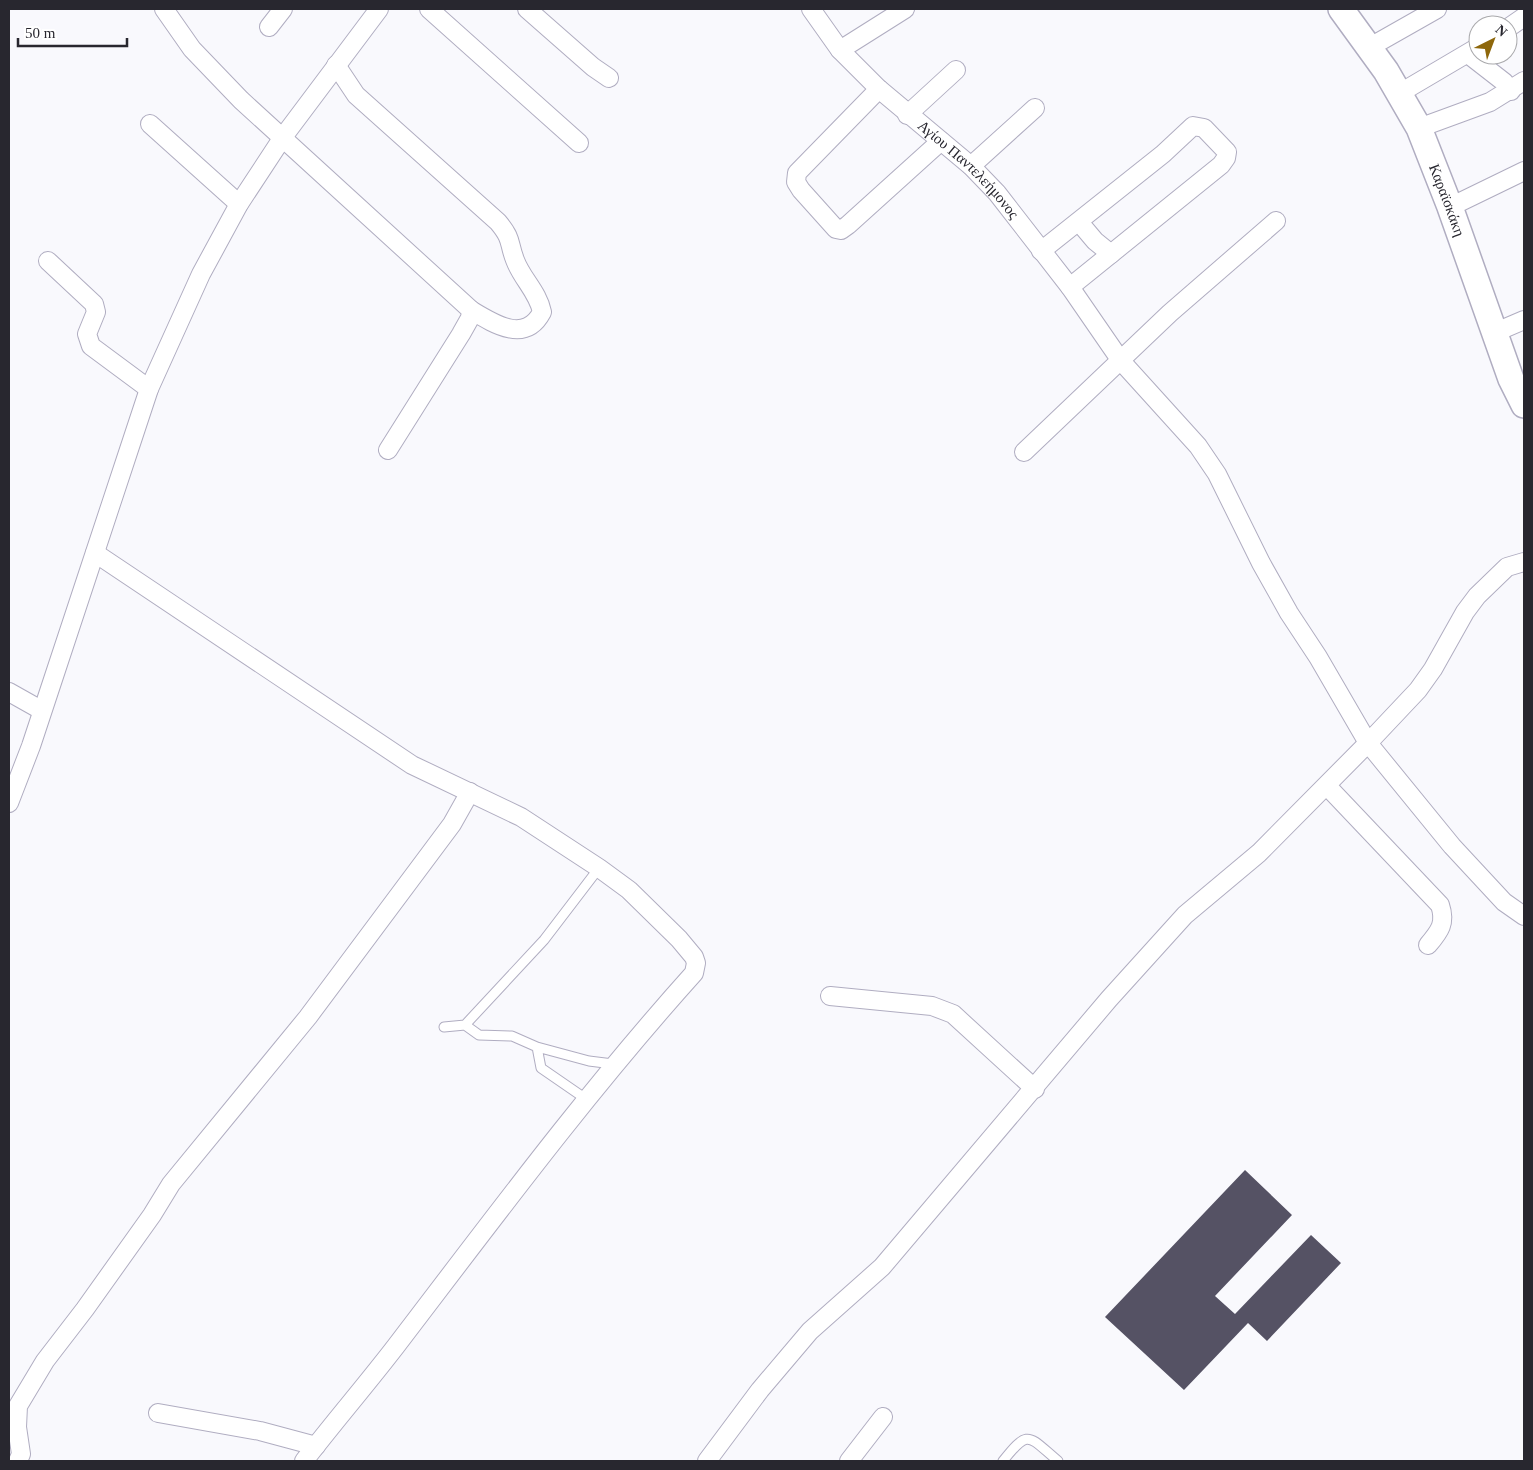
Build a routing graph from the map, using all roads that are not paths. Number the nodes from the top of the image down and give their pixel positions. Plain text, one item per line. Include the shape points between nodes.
1 (164, 9) edge
2 (283, 9) edge
3 (379, 9) edge
4 (429, 9) edge
5 (527, 9) edge
6 (811, 9) edge
7 (906, 9) edge
8 (1437, 9) edge
9 (1348, 11) edge
10 (269, 27) dead end
11 (1370, 47) junction
12 (840, 50) junction
13 (1468, 53) edge
14 (336, 65) junction
15 (1488, 65) edge
16 (956, 70) dead end
17 (609, 78) dead end
18 (1517, 86) edge
19 (879, 89) junction
20 (1400, 92) junction
21 (1035, 108) dead end
22 (907, 115) junction
23 (150, 124) dead end
24 (1419, 128) junction
25 (283, 138) junction
26 (941, 141) junction
27 (579, 143) dead end
28 (972, 166) junction
29 (1524, 170) edge
30 (239, 204) junction
31 (1450, 206) junction
32 (1276, 221) dead end
33 (1079, 222) junction
34 (1042, 251) junction
35 (1111, 254) junction
36 (48, 260) dead end
37 (1070, 287) junction
38 (471, 310) junction
39 (1524, 320) edge
40 (495, 325) junction
41 (1496, 332) junction
42 (461, 334) junction
43 (1121, 362) junction
44 (149, 390) junction
45 (1524, 405) edge
46 (388, 450) dead end
47 (1024, 452) dead end
48 (95, 553) junction
49 (1524, 562) edge
50 (9, 692) edge
51 (41, 710) junction
52 (1368, 743) junction
53 (1327, 786) junction
54 (470, 792) junction
55 (9, 803) edge
56 (599, 868) junction
57 (1524, 916) edge
58 (1428, 945) dead end
59 (830, 996) dead end
60 (465, 1025) junction
61 (444, 1028) dead end
62 (537, 1048) junction
63 (613, 1064) junction
64 (1035, 1089) junction
65 (586, 1099) junction
66 (158, 1413) dead end
67 (883, 1417) dead end
68 (316, 1446) junction
69 (18, 1461) edge
70 (304, 1461) edge
71 (708, 1461) edge
72 (849, 1461) edge
73 (1003, 1461) edge
74 (1058, 1461) edge

1 - 25 street via 214,74
2 - 10 street
3 - 14 street
4 - 27 street
5 - 17 street
6 - 12 street, Αγίου Παντελεήμονος
7 - 12 street
8 - 11 street
9 - 11 street, Καραϊσκάκη
11 - 20 street, Καραϊσκάκη
12 - 19 street, Αγίου Παντελεήμονος
13 - 20 street
14 - 25 street
14 - 40 street via 356,95 509,234 515,260 536,294 542,312 536,322 524,329
15 - 18 street via 1504,82
16 - 22 street
18 - 24 street via 1476,108
19 - 22 street, Αγίου Παντελεήμονος
19 - 26 street via 797,174 796,182 801,190 836,229 841,230 848,225
20 - 24 street, Καραϊσκάκη
21 - 28 street
22 - 26 street, Αγίου Παντελεήμονος
23 - 30 street
24 - 31 street, Καραϊσκάκη
25 - 30 street
25 - 38 street
26 - 28 street, Αγίου Παντελεήμονος
28 - 34 street, Αγίου Παντελεήμονος
29 - 31 street
30 - 44 street via 201,274
31 - 41 street, Καραϊσκάκη
32 - 43 street via 1170,313
33 - 34 street
33 - 35 street
33 - 35 street via 1163,154 1192,126 1204,128 1227,152 1221,165
34 - 37 street, Αγίου Παντελεήμονος
35 - 37 street
36 - 44 street via 94,304 96,312 87,334 91,346
37 - 43 street, Αγίου Παντελεήμονος
38 - 40 street
38 - 42 street
39 - 41 street
40 - 42 street
41 - 45 street, Καραϊσκάκη via 1511,379
42 - 46 street
43 - 47 street
43 - 52 street, Αγίου Παντελεήμονος via 1198,446 1216,474 1260,564
44 - 48 street
48 - 51 street
48 - 54 street via 412,765
49 - 52 street via 1508,567 1478,596 1418,690
50 - 51 street
51 - 55 street
52 - 53 street
52 - 57 street, Αγίου Παντελεήμονος via 1457,852 1504,902
53 - 58 street via 1440,905 1443,922
53 - 64 street via 1259,853 1185,915 1109,999
54 - 56 street via 521,817
54 - 69 street via 452,824 308,1017 171,1184 152,1216 45,1361 18,1406 21,1454
56 - 60 lane via 544,940
56 - 63 street via 653,911 679,938 696,963 694,974
59 - 64 street via 932,1006 953,1014
60 - 61 lane
60 - 62 lane via 479,1035 512,1036
62 - 63 lane
62 - 65 lane via 541,1068
63 - 65 street
64 - 71 street via 882,1266 810,1331 760,1390
65 - 68 street
66 - 68 street via 260,1431
67 - 72 street
68 - 70 street
73 - 74 lane via 1019,1440 1026,1438

